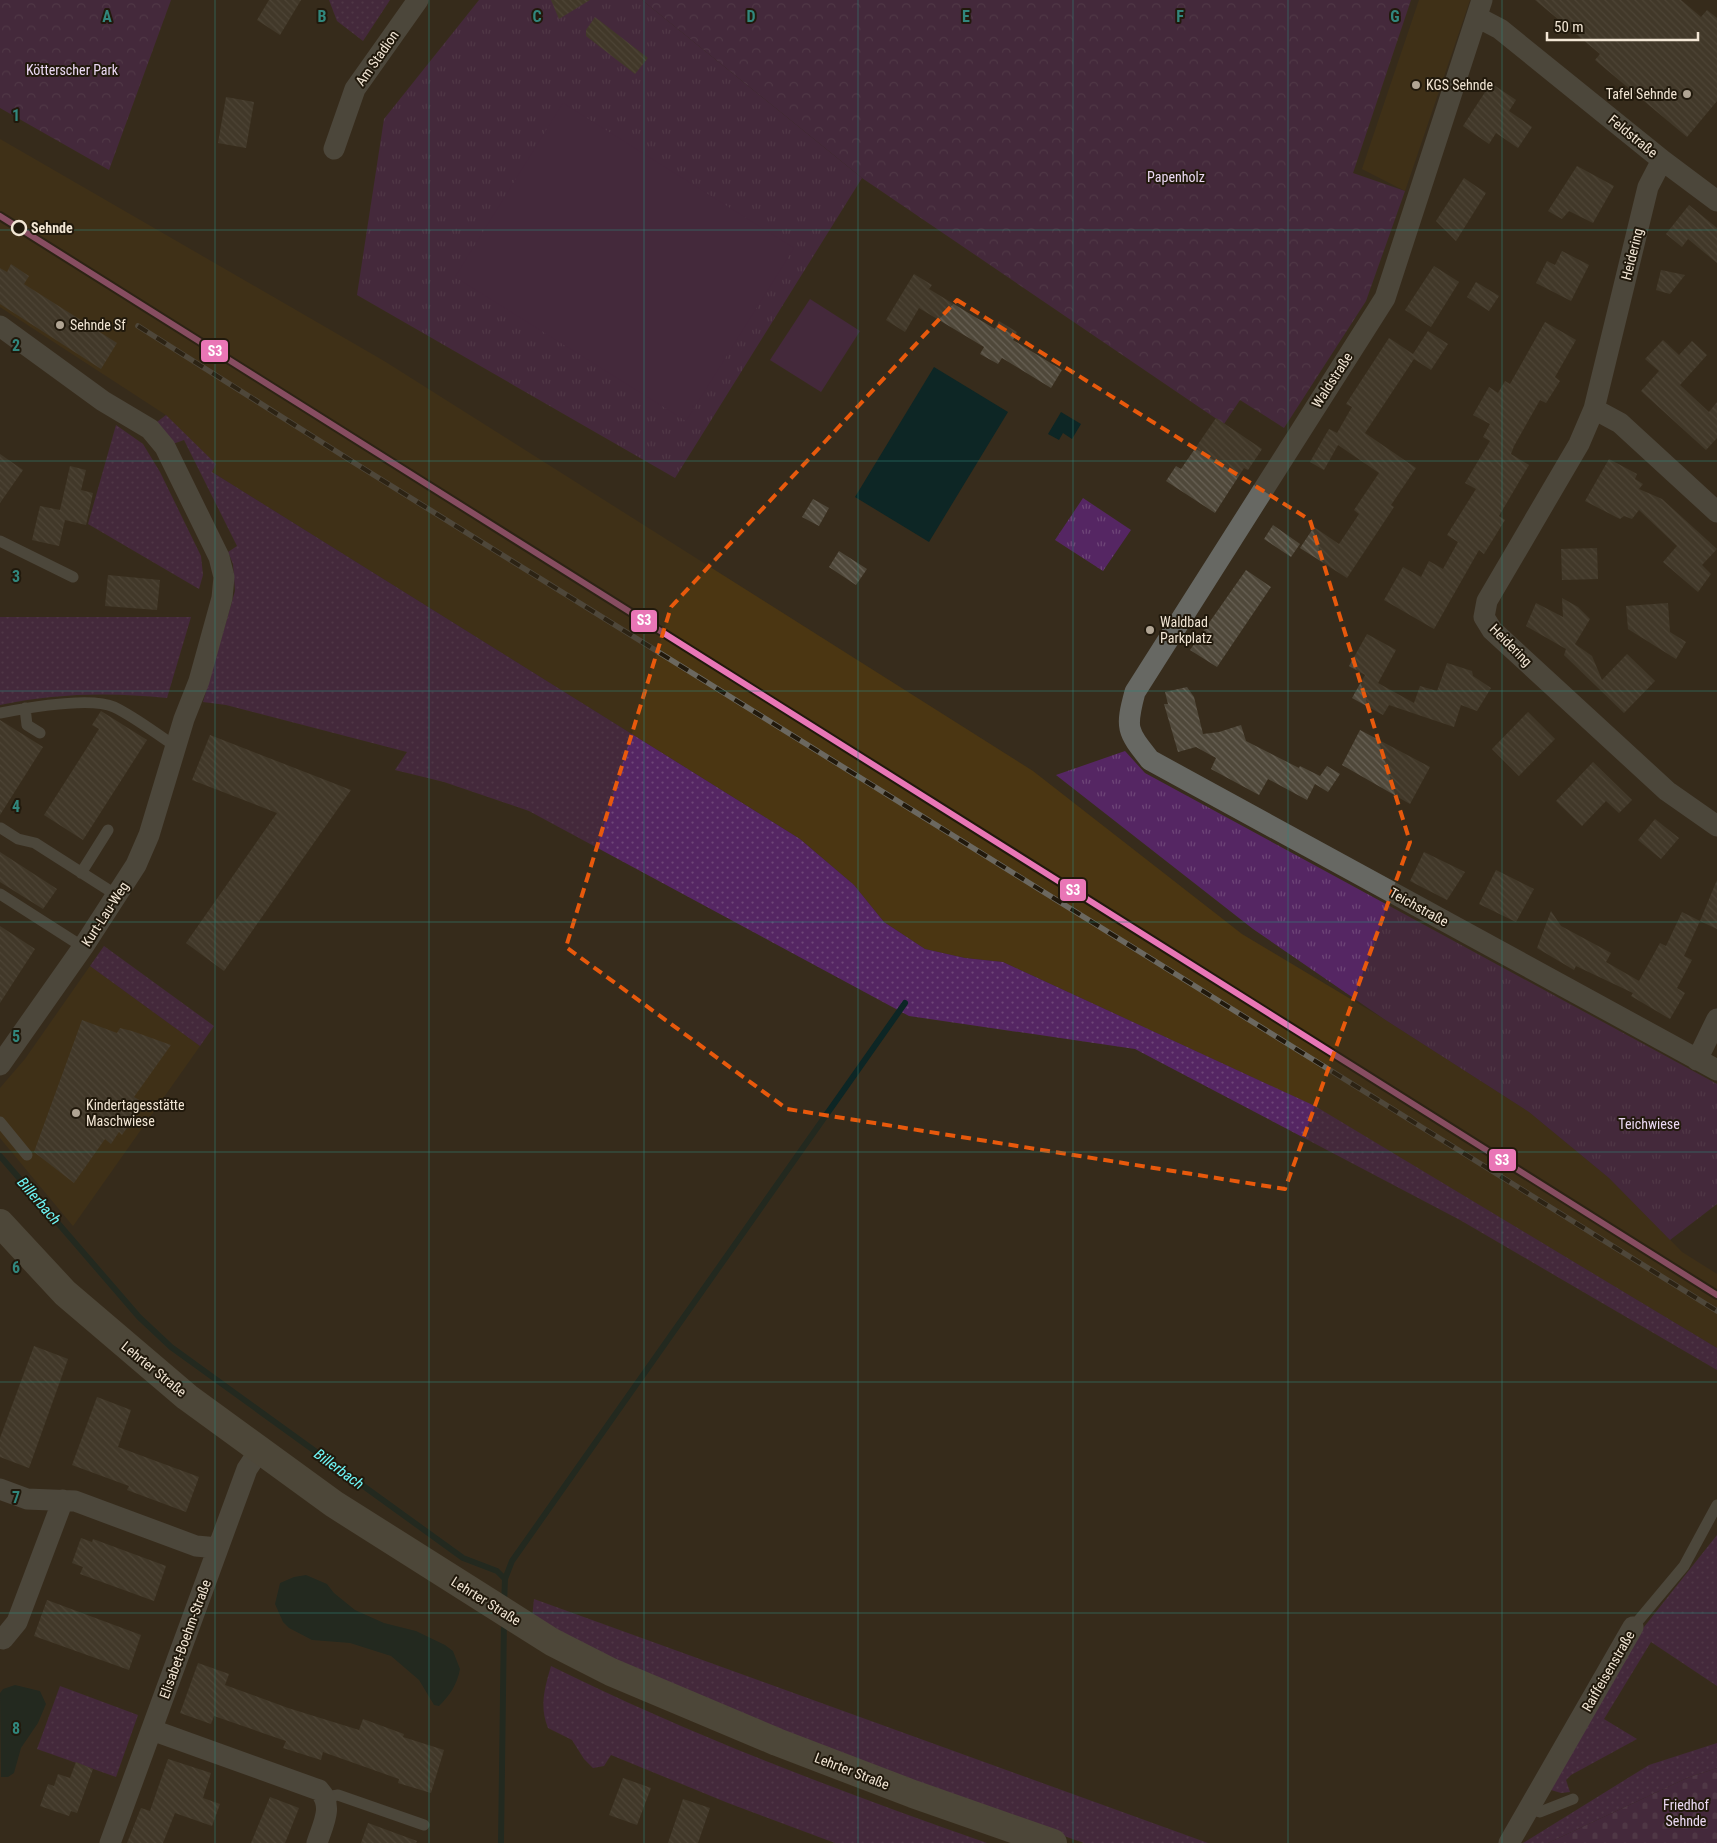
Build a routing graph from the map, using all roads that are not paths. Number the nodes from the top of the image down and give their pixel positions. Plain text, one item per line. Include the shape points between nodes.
1 (418, 0) edge
2 (1480, 9) edge
3 (334, 149) dead end
4 (1662, 160) junction
5 (1717, 201) edge
6 (0, 326) edge
7 (1594, 409) junction
8 (1717, 512) edge
9 (0, 541) edge
10 (73, 576) dead end
11 (25, 708) junction
12 (0, 713) edge
13 (40, 733) dead end
14 (1130, 734) joint
15 (175, 746) junction
16 (1717, 826) edge
17 (1, 828) dead end
18 (108, 830) dead end
19 (80, 872) junction
20 (0, 894) edge
21 (118, 896) junction
22 (83, 947) junction
23 (1717, 1019) edge
24 (1697, 1060) junction
25 (0, 1065) edge
26 (1717, 1070) edge
27 (0, 1122) edge
28 (27, 1156) dead end
29 (0, 1223) edge
30 (259, 1451) junction
31 (0, 1489) edge
32 (63, 1500) junction
33 (1717, 1505) edge
34 (218, 1548) junction
35 (1633, 1627) joint
36 (3, 1639) dead end
37 (152, 1730) junction
38 (326, 1797) junction
39 (1573, 1800) dead end
40 (1528, 1810) junction
41 (424, 1825) dead end
42 (110, 1843) edge
43 (317, 1843) edge
44 (1053, 1843) edge
45 (1509, 1843) edge

1 - 3 street, Am Stadion via 355,89
2 - 4 street, Feldstraße via 1500,29
2 - 14 street, Waldstraße via 1385,298 1135,692 1128,716
4 - 5 street, Feldstraße
4 - 7 street, Heidering via 1648,187
6 - 15 street, Kurt-Lau-Weg via 103,401 150,429 165,448 219,557 224,576 222,598
7 - 8 street via 1620,423
7 - 16 street, Heidering via 1580,444 1487,601 1484,617 1492,630 1666,791
9 - 10 lane
11 - 12 lane
11 - 13 lane via 27,725
11 - 15 lane via 99,703 113,707
14 - 24 street, Teichstraße via 1150,760
15 - 21 street, Kurt-Lau-Weg via 149,835
17 - 19 lane via 18,839 35,843
18 - 19 lane
19 - 21 lane
20 - 22 lane
21 - 22 street, Kurt-Lau-Weg
22 - 25 street, Kurt-Lau-Weg
23 - 24 street
24 - 26 street, Teichstraße
27 - 28 lane
29 - 30 main road, Lehrter Straße via 65,1293 127,1348
30 - 34 street, Elisabet-Boehm-Straße via 247,1469
30 - 44 main road, Lehrter Straße via 487,1603 611,1672 777,1742
31 - 32 street via 27,1499
32 - 34 street via 75,1501 196,1546
32 - 36 street via 17,1622
33 - 35 lane, Raiffeisenstraße via 1684,1566
34 - 37 street, Elisabet-Boehm-Straße
35 - 40 street, Raiffeisenstraße
37 - 38 street via 319,1790
37 - 42 street, Elisabet-Boehm-Straße
38 - 41 lane via 338,1794
38 - 43 street via 328,1806
39 - 40 lane via 1540,1812
40 - 45 street, Raiffeisenstraße

